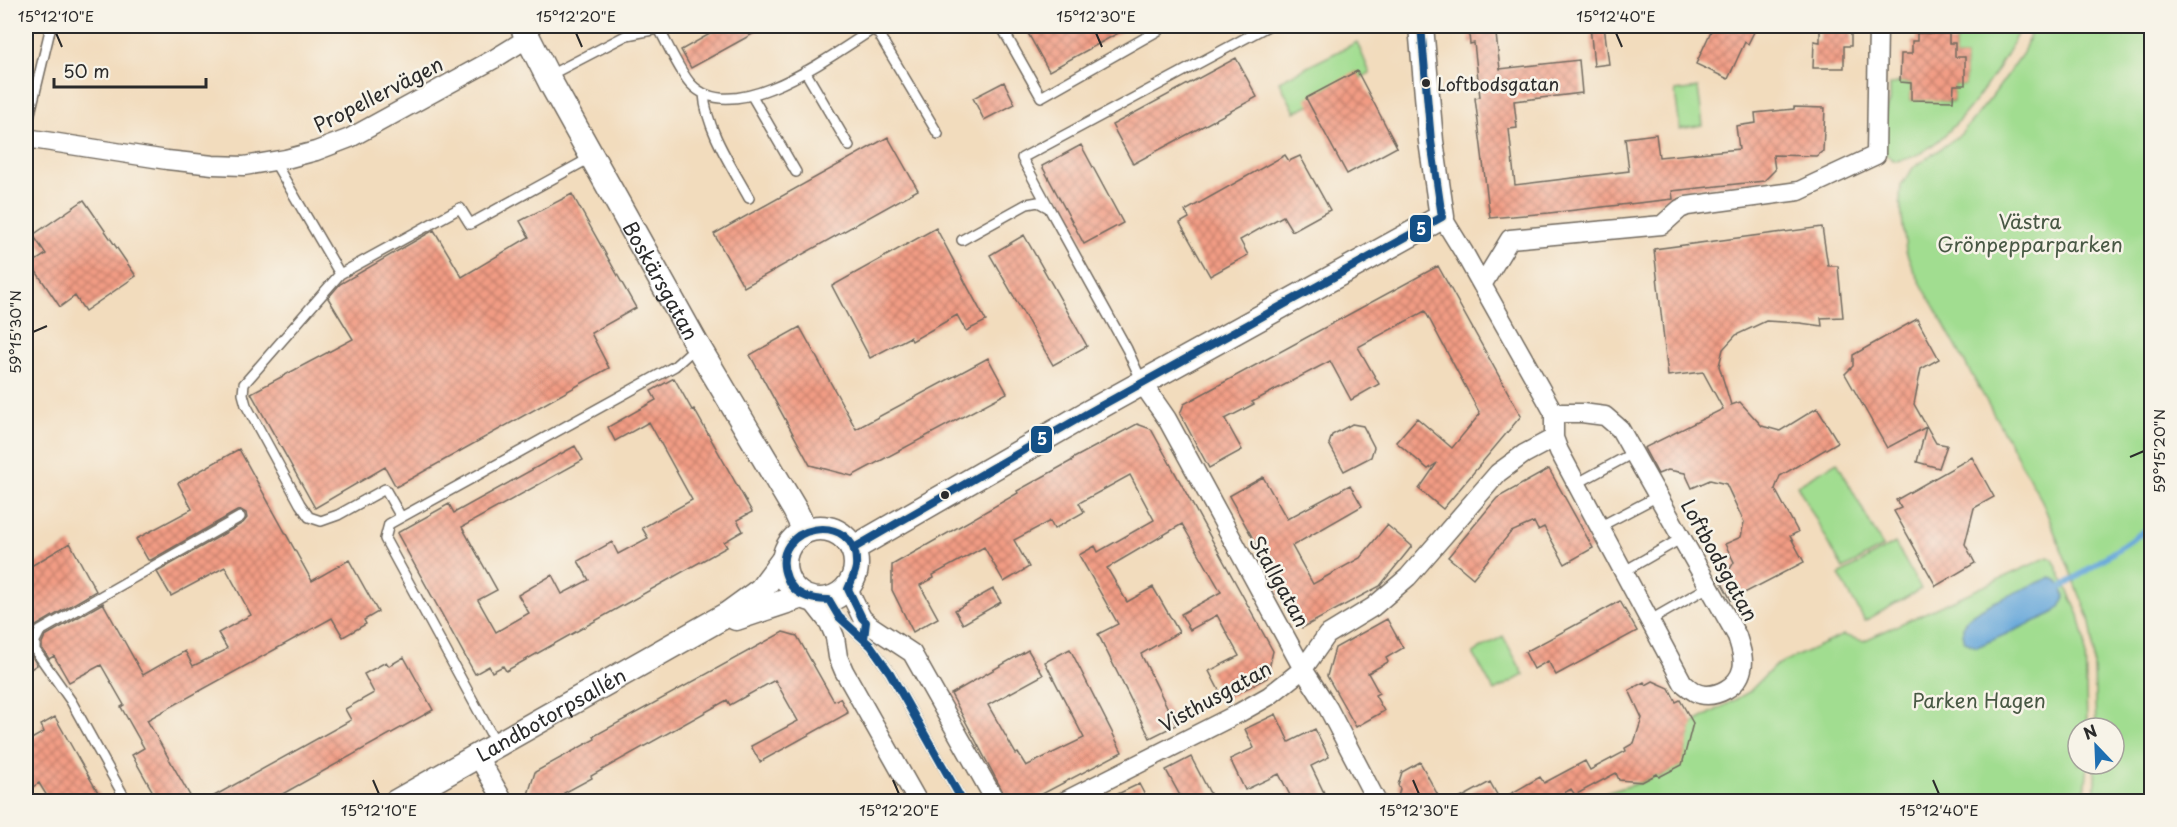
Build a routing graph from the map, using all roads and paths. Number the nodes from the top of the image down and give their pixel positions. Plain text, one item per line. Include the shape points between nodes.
1 (51, 26) edge
2 (673, 26) edge
3 (1001, 26) edge
4 (1268, 26) edge
5 (1421, 26) edge
6 (1878, 26) edge
7 (659, 29) junction
8 (1159, 30) dead end
9 (525, 32) edge
10 (805, 71) junction
11 (547, 76) junction
12 (704, 94) junction
13 (752, 96) junction
14 (26, 130) edge
15 (938, 134) dead end
16 (26, 138) edge
17 (849, 146) dead end
18 (592, 156) junction
19 (274, 161) junction
20 (796, 172) dead end
21 (749, 198) dead end
22 (1049, 208) junction
23 (1442, 218) junction
24 (962, 240) dead end
25 (340, 274) junction
26 (1482, 285) junction
27 (698, 345) junction
28 (1142, 383) junction
29 (1554, 413) junction
30 (1554, 438) junction
31 (1633, 453) junction
32 (1576, 484) junction
33 (1658, 496) junction
34 (240, 517) dead end
35 (401, 517) junction
36 (1599, 527) junction
37 (805, 531) junction
38 (1682, 538) junction
39 (854, 548) junction
40 (784, 559) junction
41 (1623, 572) junction
42 (1710, 586) junction
43 (822, 596) junction
44 (1649, 621) junction
45 (705, 628) junction
46 (865, 630) junction
47 (1303, 669) junction
48 (487, 750) junction
49 (127, 801) edge
50 (396, 801) edge
51 (504, 801) edge
52 (918, 801) edge
53 (963, 801) edge
54 (996, 801) edge
55 (1063, 801) edge
56 (1377, 801) edge

1 - 14 lane
2 - 7 lane
3 - 8 lane via 1041,97
4 - 22 lane via 1022,158
5 - 23 street
6 - 26 street via 1876,155 1799,191 1687,206 1662,225 1510,239
7 - 11 lane via 627,35
7 - 12 lane via 690,84
9 - 11 street, Boskärsgatan
9 - 19 street, Propellervägen via 494,59 350,138
10 - 13 lane
10 - 15 lane via 875,28
10 - 17 lane
11 - 18 street, Boskärsgatan
12 - 13 lane via 721,99
12 - 21 lane via 709,123
13 - 20 lane
16 - 19 street, Propellervägen via 178,161 244,166
18 - 25 lane via 470,224 460,208
18 - 27 street, Boskärsgatan
19 - 25 lane
22 - 24 lane via 1038,202 1027,204
22 - 28 lane
23 - 26 street, Loftbodsgatan
23 - 28 street
25 - 35 lane via 244,384 243,394 309,516 321,521 338,515 385,489
26 - 29 street, Loftbodsgatan
27 - 35 lane via 675,366
27 - 37 street, Boskärsgatan
28 - 39 street
28 - 47 street, Stallgatan via 1167,419
29 - 30 street, Loftbodsgatan
29 - 31 street, Loftbodsgatan via 1605,416 1620,429
30 - 32 street, Loftbodsgatan
30 - 47 street, Visthusgatan via 1498,473 1408,577 1374,607 1327,635
31 - 32 lane
31 - 33 street, Loftbodsgatan
32 - 36 street, Loftbodsgatan
33 - 36 lane
33 - 38 street, Loftbodsgatan
34 - 49 lane via 40,631 35,641 35,650 71,700
35 - 48 lane via 389,524 386,539
36 - 41 street, Loftbodsgatan
37 - 39 street via 818,527 833,529
37 - 40 street via 791,543
38 - 41 lane
38 - 42 street, Loftbodsgatan
39 - 43 street via 855,576
40 - 43 street via 787,580 794,589
40 - 45 street, Landbotorpsallén via 761,590
41 - 44 street, Loftbodsgatan
42 - 44 lane
42 - 44 street, Loftbodsgatan via 1743,654 1742,671 1731,687 1713,694 1698,694 1683,683
43 - 45 street, Landbotorpsallén
43 - 46 street via 862,618
43 - 52 street via 841,664
45 - 48 street, Landbotorpsallén
46 - 53 lane
46 - 54 street via 912,653
47 - 55 street, Visthusgatan via 1239,713
47 - 56 street, Stallgatan
48 - 50 street, Landbotorpsallén
48 - 51 street

